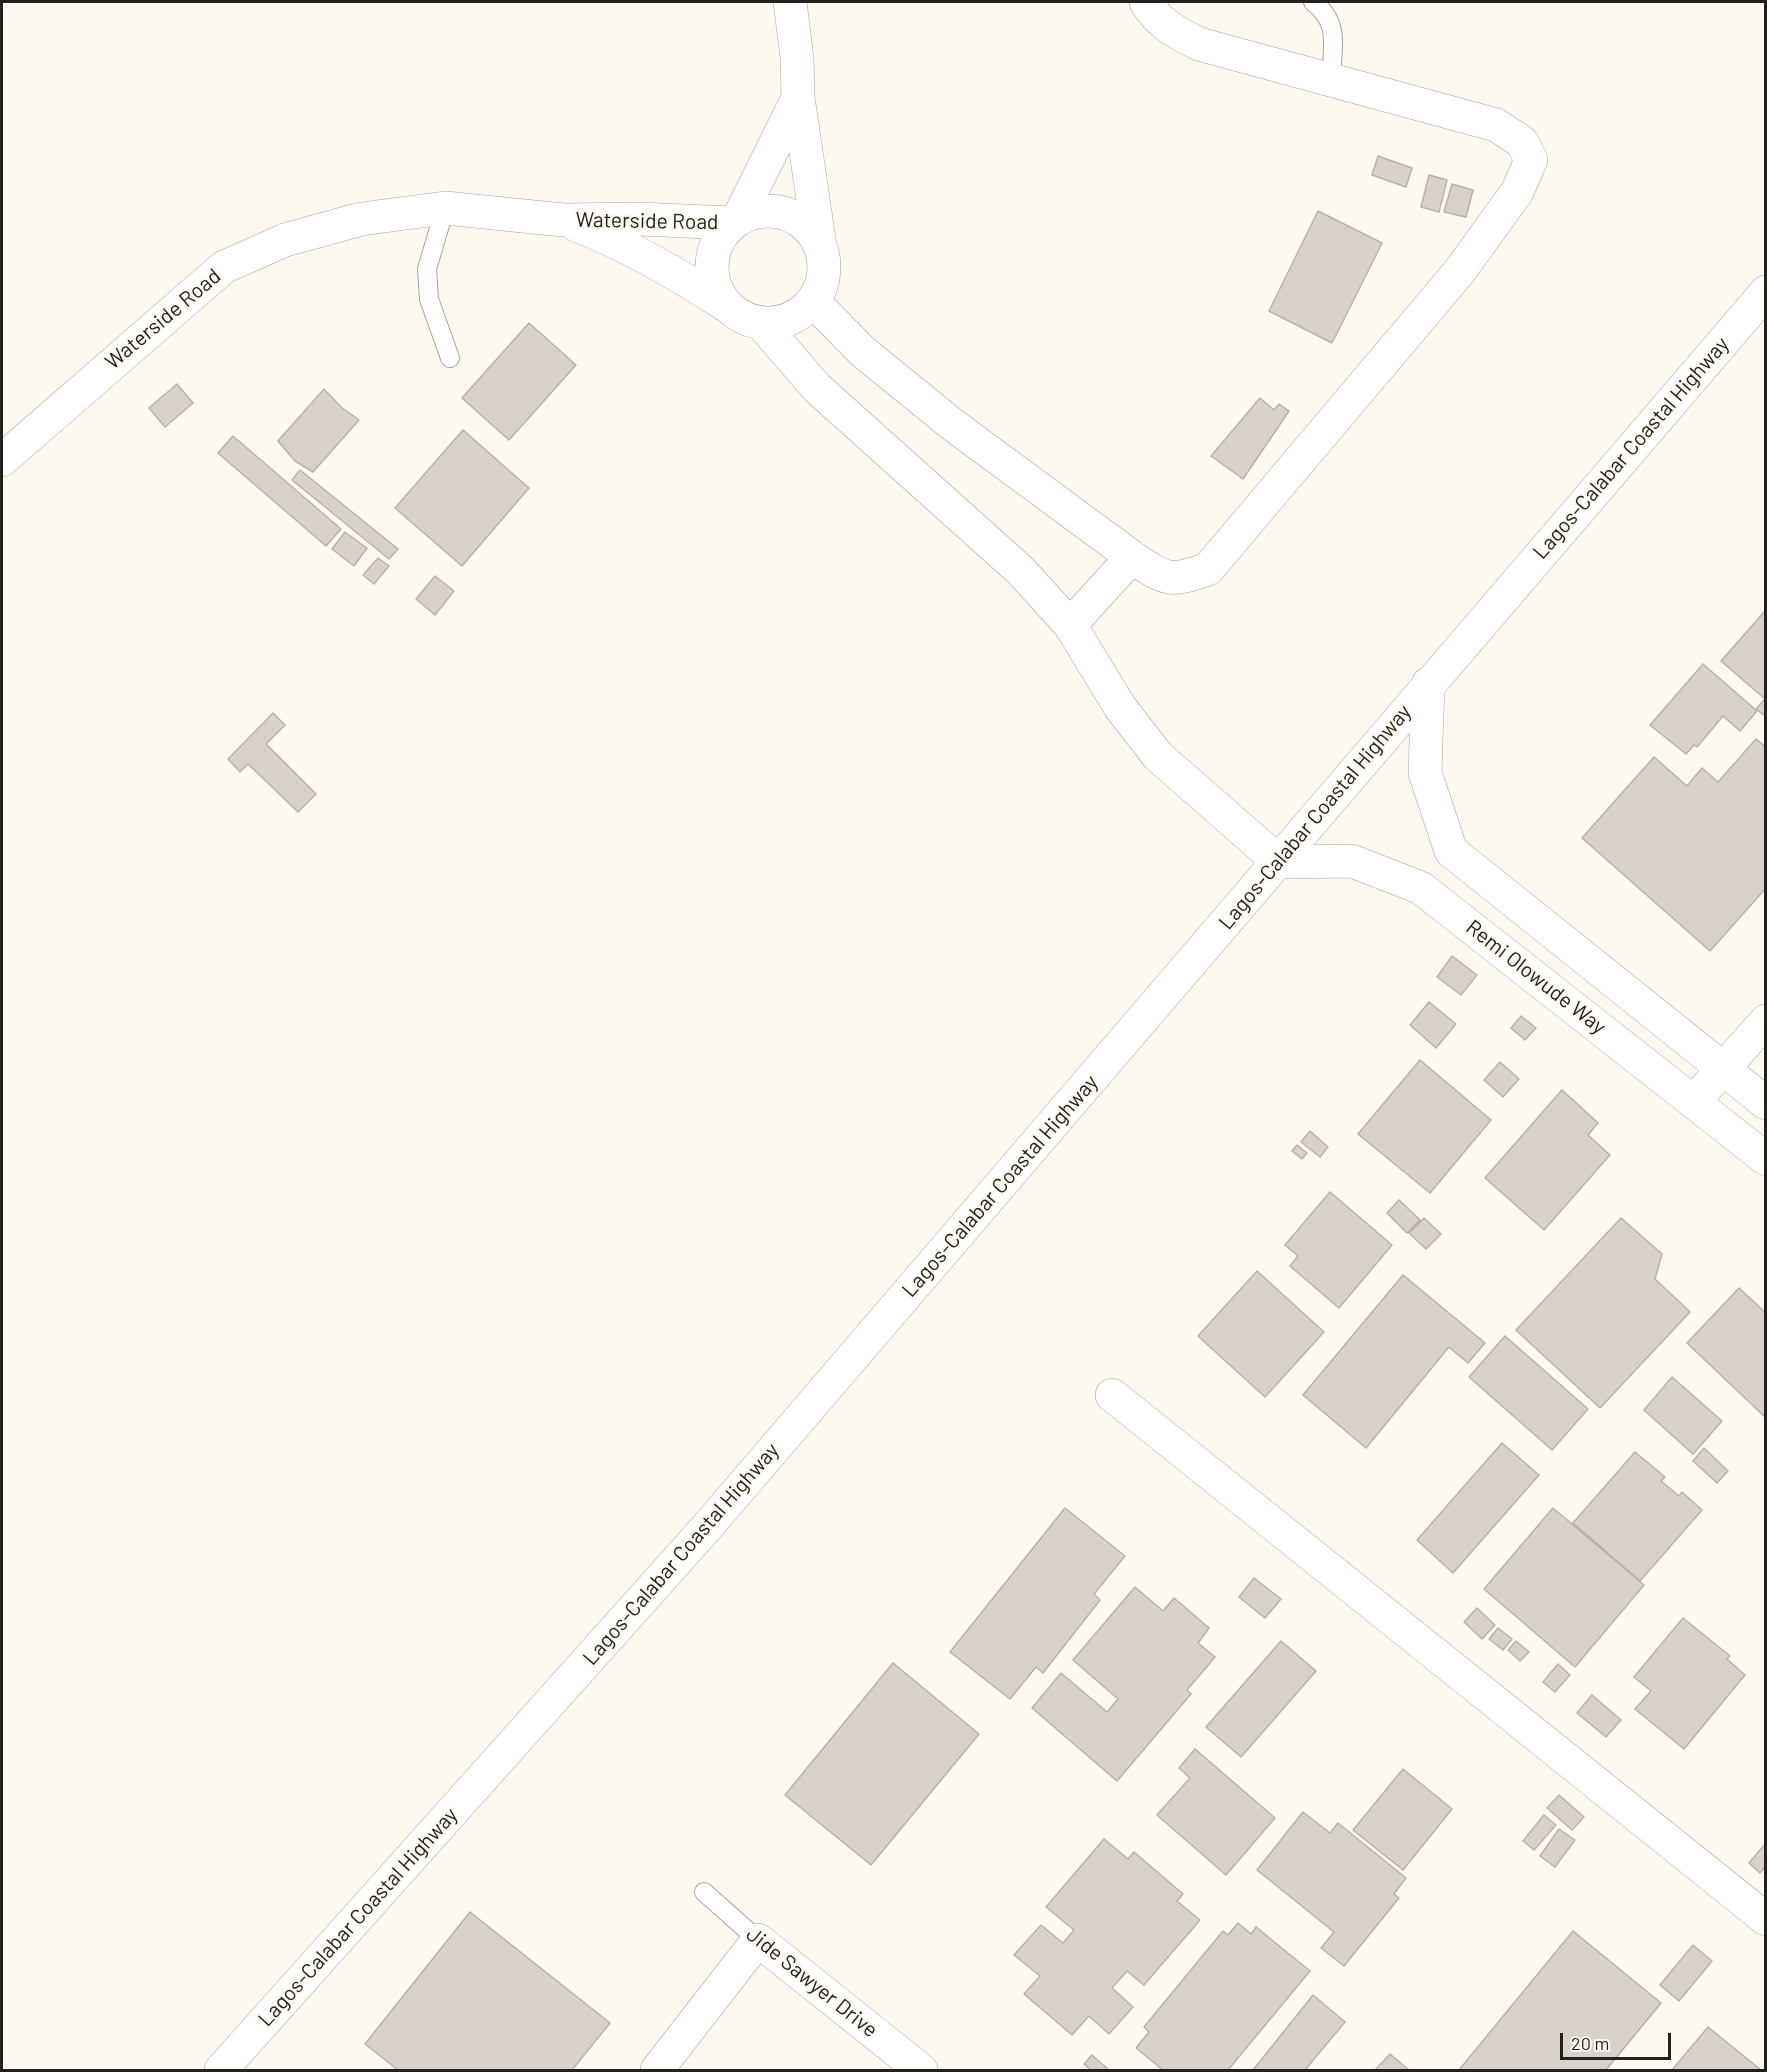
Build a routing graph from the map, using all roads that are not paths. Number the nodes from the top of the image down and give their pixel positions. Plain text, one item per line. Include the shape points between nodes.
1 (790, 2) edge
2 (1146, 2) edge
3 (1313, 2) edge
4 (1330, 80) junction
5 (798, 98) junction
6 (445, 208) junction
7 (563, 220) junction
8 (736, 220) junction
9 (820, 246) junction
10 (1766, 292) edge
11 (813, 301) junction
12 (727, 306) junction
13 (761, 323) junction
14 (450, 358) dead end
15 (2, 459) edge
16 (1132, 557) junction
17 (1070, 625) junction
18 (1428, 684) junction
19 (1279, 862) junction
20 (1766, 1021) edge
21 (1723, 1069) junction
22 (1694, 1101) junction
23 (1766, 1103) edge
24 (1766, 1159) edge
25 (1113, 1395) dead end
26 (704, 1892) dead end
27 (1766, 1919) edge
28 (758, 1940) junction
29 (221, 2070) edge
30 (657, 2070) edge
31 (921, 2070) edge

1 - 5 main road
2 - 4 main road via 1153,14 1173,31 1199,44
3 - 4 lane via 1333,24
4 - 16 main road via 1496,125 1522,142 1531,160 1517,192 1458,272 1208,569 1180,579 1157,574
5 - 8 main road
5 - 9 main road
6 - 7 main road, Waterside Road
6 - 14 lane via 427,269 429,299
6 - 15 main road, Waterside Road via 361,219 285,240 224,267
7 - 8 main road, Waterside Road
7 - 12 main road, Waterside Road via 670,269
8 - 9 main road via 769,211 795,218 810,229
8 - 12 main road via 717,245 712,271 716,290
9 - 11 main road via 824,265
10 - 18 main road, Lagos-Calabar Coastal Highway
11 - 13 main road via 798,315 781,322
11 - 16 main road via 862,351 953,425
12 - 13 main road via 742,317
13 - 17 main road via 818,388 1022,571
16 - 17 main road
17 - 19 main road via 1120,707 1158,756
18 - 19 main road, Lagos-Calabar Coastal Highway
18 - 21 main road, Remi Olowude Way via 1425,774 1451,851
19 - 22 main road, Remi Olowude Way via 1352,861 1421,888
19 - 29 main road, Lagos-Calabar Coastal Highway via 707,1527
20 - 21 main road
21 - 22 main road
21 - 23 main road, Remi Olowude Way
22 - 24 main road, Remi Olowude Way
25 - 27 main road
26 - 28 lane, Jide Sawyer Drive
28 - 30 main road
28 - 31 main road, Jide Sawyer Drive

